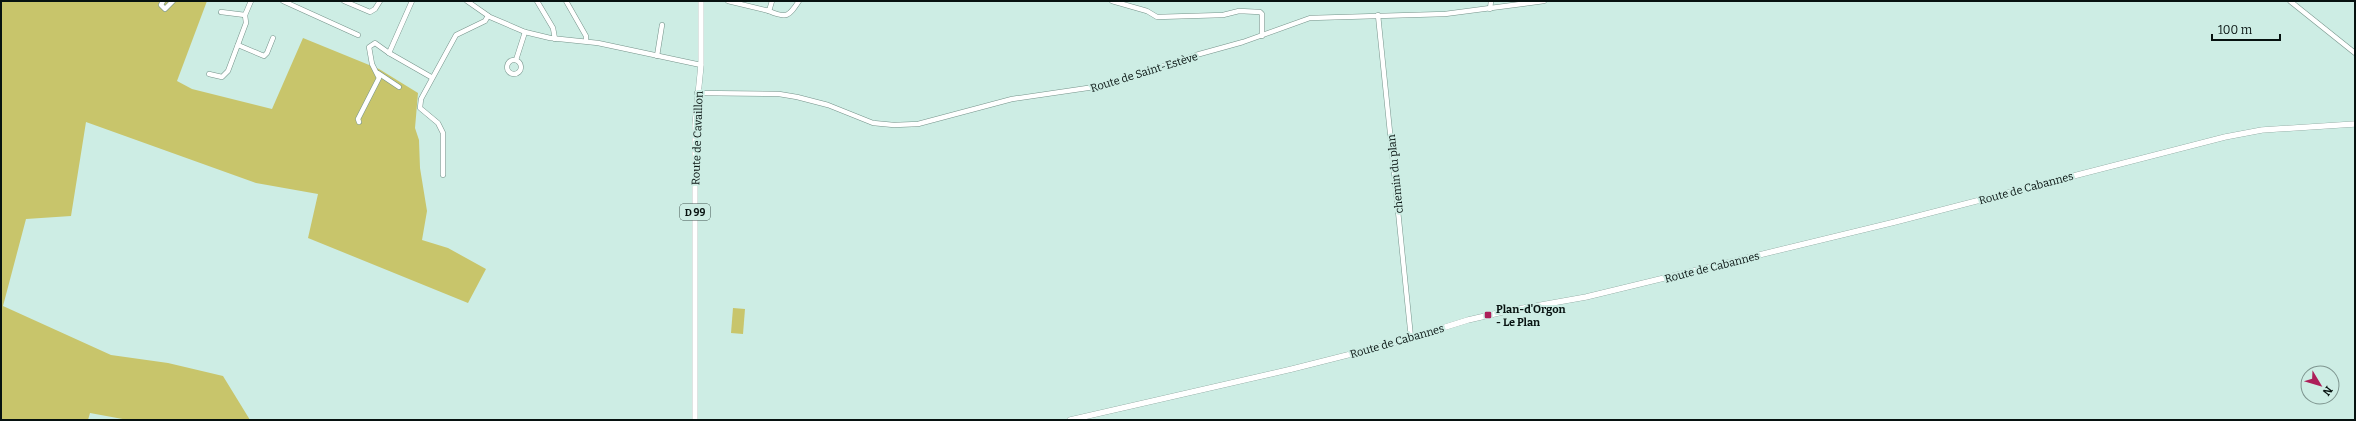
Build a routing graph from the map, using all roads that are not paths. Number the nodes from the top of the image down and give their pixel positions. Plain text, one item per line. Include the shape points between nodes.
1 (163, 1) edge
2 (173, 1) edge
3 (251, 1) edge
4 (283, 1) edge
5 (344, 1) edge
6 (380, 1) edge
7 (412, 1) edge
8 (467, 1) edge
9 (537, 1) edge
10 (566, 1) edge
11 (702, 1) edge
12 (728, 1) edge
13 (772, 1) edge
14 (799, 1) edge
15 (1112, 1) edge
16 (1491, 1) edge
17 (1544, 1) edge
18 (2290, 1) edge
19 (1490, 9) junction
20 (769, 11) junction
21 (221, 12) dead end
22 (245, 15) junction
23 (1378, 15) junction
24 (488, 16) junction
25 (662, 25) dead end
26 (525, 32) junction
27 (358, 35) dead end
28 (1262, 36) junction
29 (272, 38) dead end
30 (556, 39) junction
31 (586, 41) junction
32 (238, 46) junction
33 (389, 53) junction
34 (2355, 53) edge
35 (657, 56) junction
36 (516, 60) dead end
37 (701, 65) junction
38 (378, 73) junction
39 (209, 74) dead end
40 (431, 77) junction
41 (399, 87) dead end
42 (697, 93) junction
43 (359, 122) dead end
44 (2355, 124) edge
45 (443, 175) dead end
46 (1411, 335) junction
47 (695, 420) edge
48 (1070, 420) edge

1 - 2 street via 162,6 165,9
3 - 22 street
4 - 27 street
5 - 6 street via 370,12 375,10
7 - 33 street
8 - 24 street
9 - 30 street via 553,28
10 - 31 street via 586,36
11 - 37 main road, Route de Cavaillon / D 99
12 - 20 street
13 - 20 street
14 - 20 street via 782,17
15 - 28 street via 1147,11 1157,17 1223,15 1239,11 1260,12
16 - 19 street
17 - 19 street, Route de Saint-Estève
18 - 34 street
19 - 23 street, Route de Saint-Estève via 1445,14
21 - 22 street
22 - 32 street via 246,23
23 - 28 street, Route de Saint-Estève via 1310,18 1280,27
23 - 46 street, chemin du plan
24 - 26 street
24 - 40 street via 485,21 456,35
25 - 35 street
26 - 30 street
26 - 36 street
28 - 42 street, Route de Saint-Estève via 1108,85 1012,99 918,124 873,123 828,105 779,94
29 - 32 street via 264,56
30 - 31 street
31 - 35 street
32 - 39 street via 227,73 222,77
33 - 38 street via 375,43 370,45 370,59
33 - 40 street
35 - 37 street
37 - 42 main road, Route de Cavaillon / D 99
38 - 41 street
38 - 43 street via 378,80 358,119
40 - 45 street via 421,99 420,108 438,123 443,133
42 - 47 main road, Route de Cavaillon / D 99
44 - 46 main road, Route de Cabannes via 2262,130 2225,137 1895,222 1586,297 1468,320
46 - 48 main road, Route de Cabannes via 1292,369

